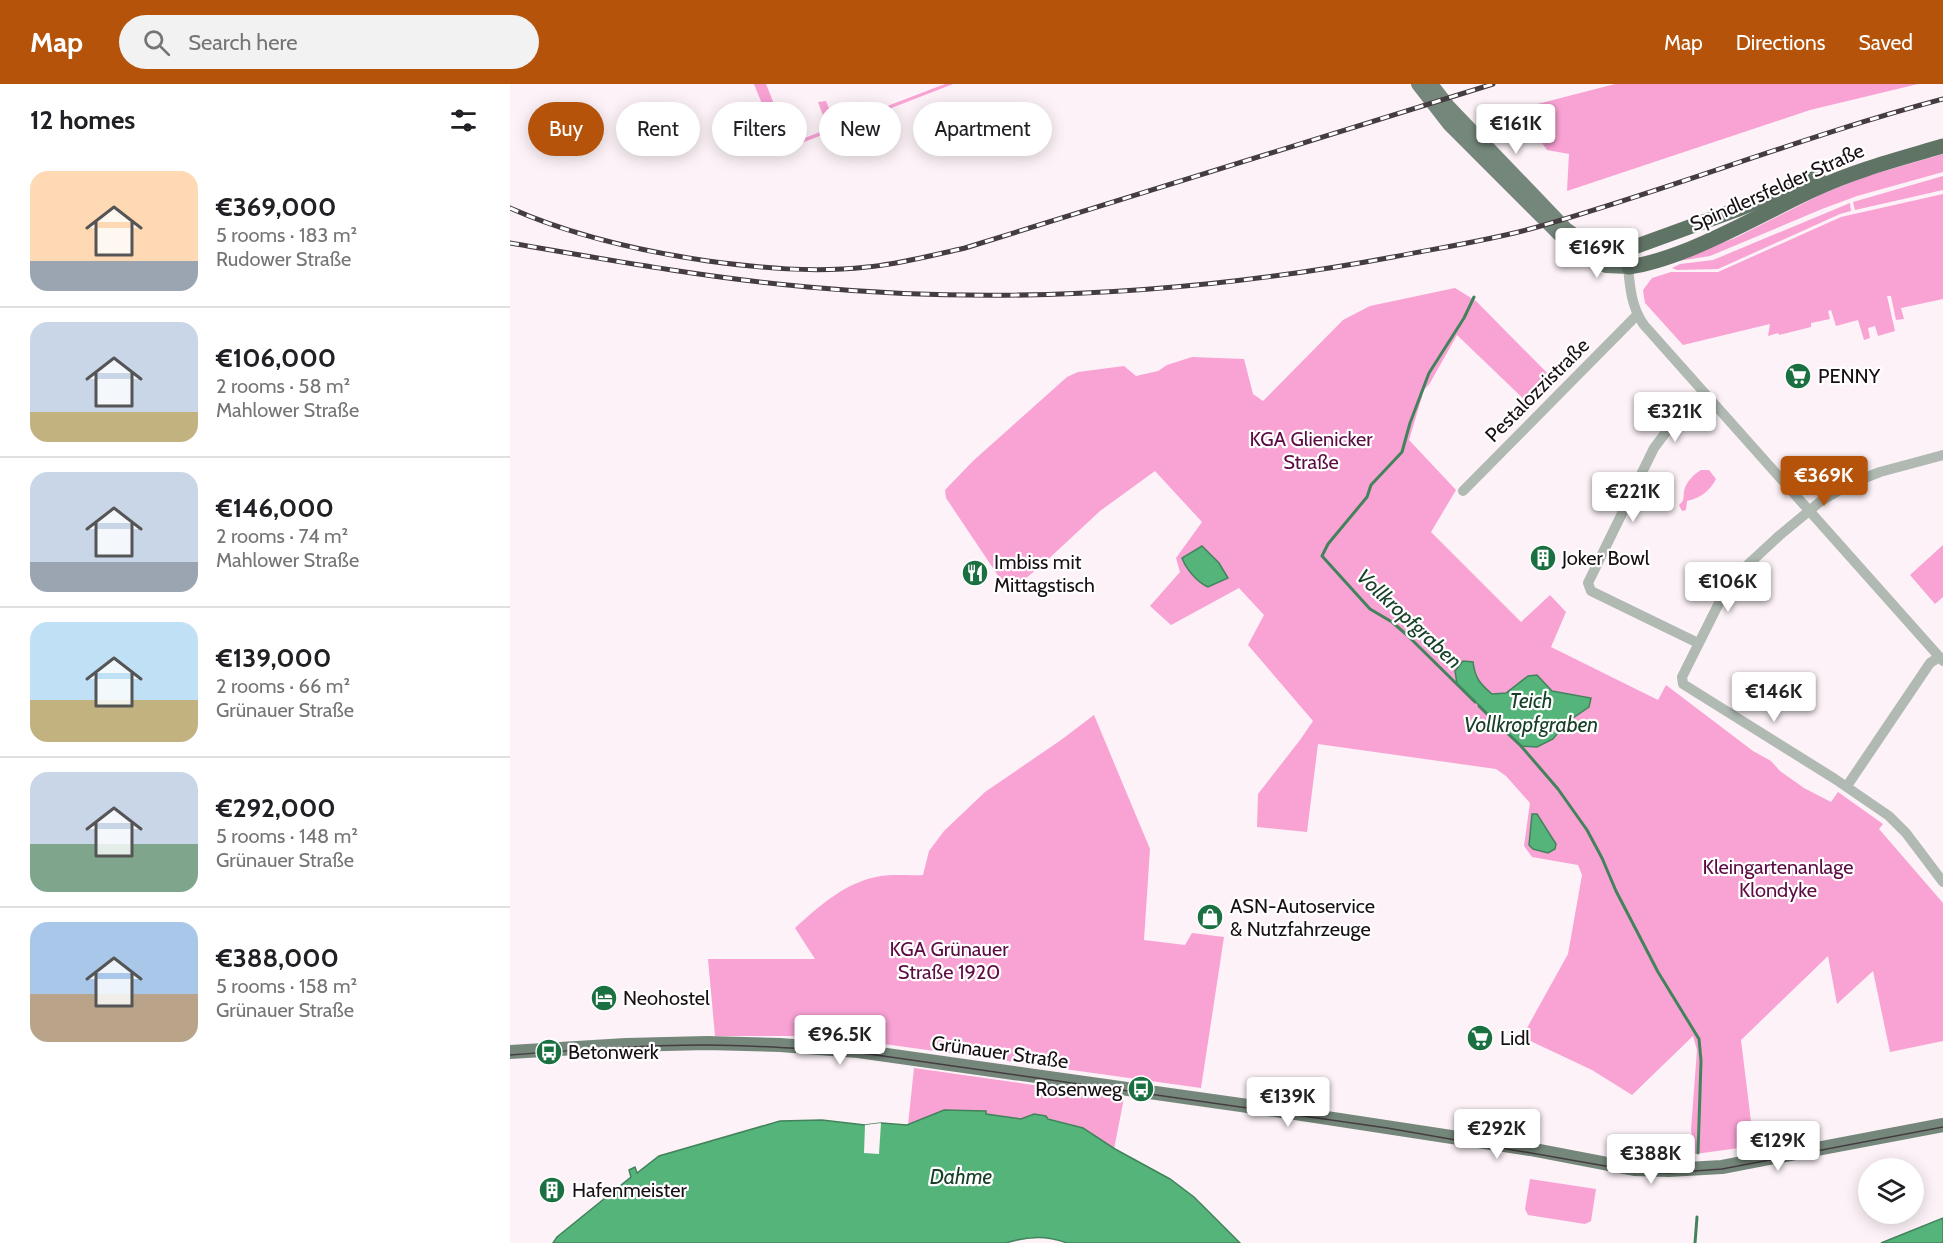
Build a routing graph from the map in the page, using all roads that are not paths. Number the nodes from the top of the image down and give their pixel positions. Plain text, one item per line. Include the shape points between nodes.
1 (1418, 84) edge
2 (1431, 84) edge
3 (1943, 136) edge
4 (1943, 146) edge
5 (1626, 250) junction
6 (1629, 267) junction
7 (1636, 315) junction
8 (1705, 396) junction
9 (1943, 455) edge
10 (1463, 491) dead end
11 (1809, 511) junction
12 (1698, 643) junction
13 (1941, 659) edge
14 (1847, 786) junction
15 (1943, 882) edge
16 (510, 1052) edge
17 (1943, 1125) edge

1 - 6 main road via 1449,123 1576,251 1606,266
2 - 5 main road via 1566,229 1587,243
3 - 5 highway, Spindlersfelder Straße via 1870,156
4 - 6 highway, Spindlersfelder Straße via 1874,165 1715,238 1666,258
5 - 6 street
6 - 7 street
7 - 8 street
7 - 10 street, Pestalozzistraße
8 - 11 street
8 - 12 street via 1672,424 1654,448 1588,583 1591,591
9 - 11 street via 1870,475 1836,491
11 - 12 street via 1732,580
11 - 13 street
12 - 14 street via 1682,677 1683,684
13 - 14 street via 1929,665
14 - 15 street via 1898,823
16 - 17 main road, Grünauer Straße via 707,1043 858,1051 1255,1107 1634,1169 1722,1167

